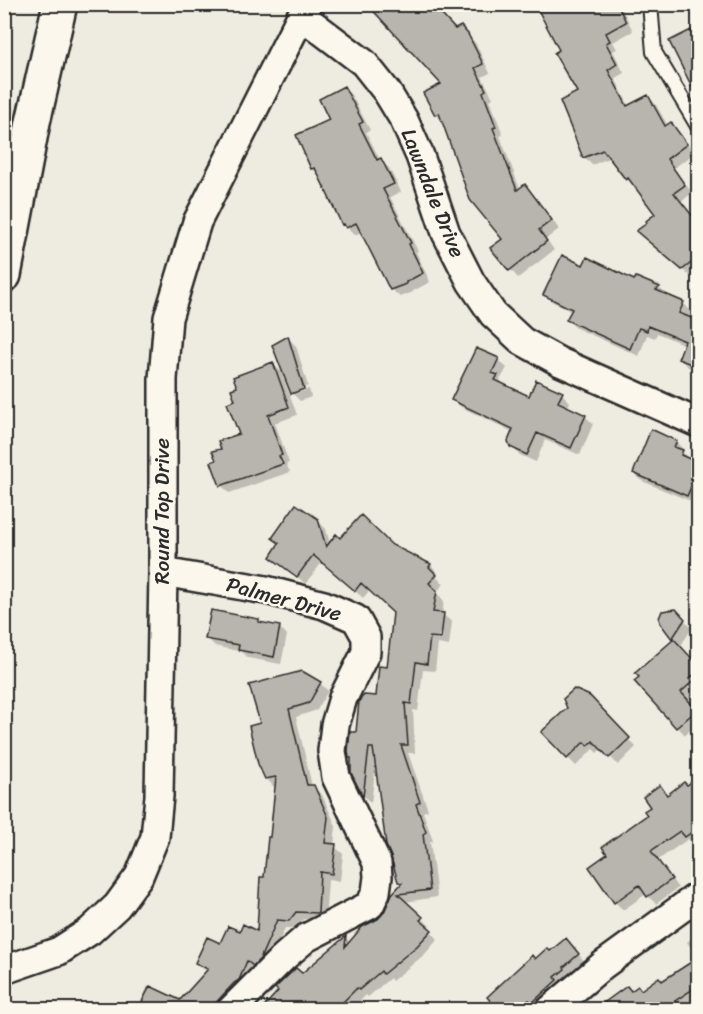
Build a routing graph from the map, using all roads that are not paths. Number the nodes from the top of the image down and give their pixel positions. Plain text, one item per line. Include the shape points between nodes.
1 (60, 4) edge
2 (650, 4) edge
3 (304, 10) edge
4 (699, 126) edge
5 (4, 275) edge
6 (699, 423) edge
7 (163, 572) junction
8 (699, 896) edge
9 (4, 970) edge
10 (231, 1010) edge
11 (550, 1010) edge

1 - 5 highway
2 - 4 lane via 654,52
3 - 6 street, Lawndale Drive via 364,63 387,92 420,156 446,233 493,314 522,341 560,362
3 - 7 street, Round Top Drive via 197,222 168,318 162,379
7 - 9 street, Round Top Drive via 159,796 154,837 139,876 117,906 90,932 59,951
7 - 10 street, Palmer Drive via 266,590 324,605 356,619 366,637 366,652 335,724 332,751 336,777 377,863 376,892 370,905 306,938
8 - 11 street via 603,965

